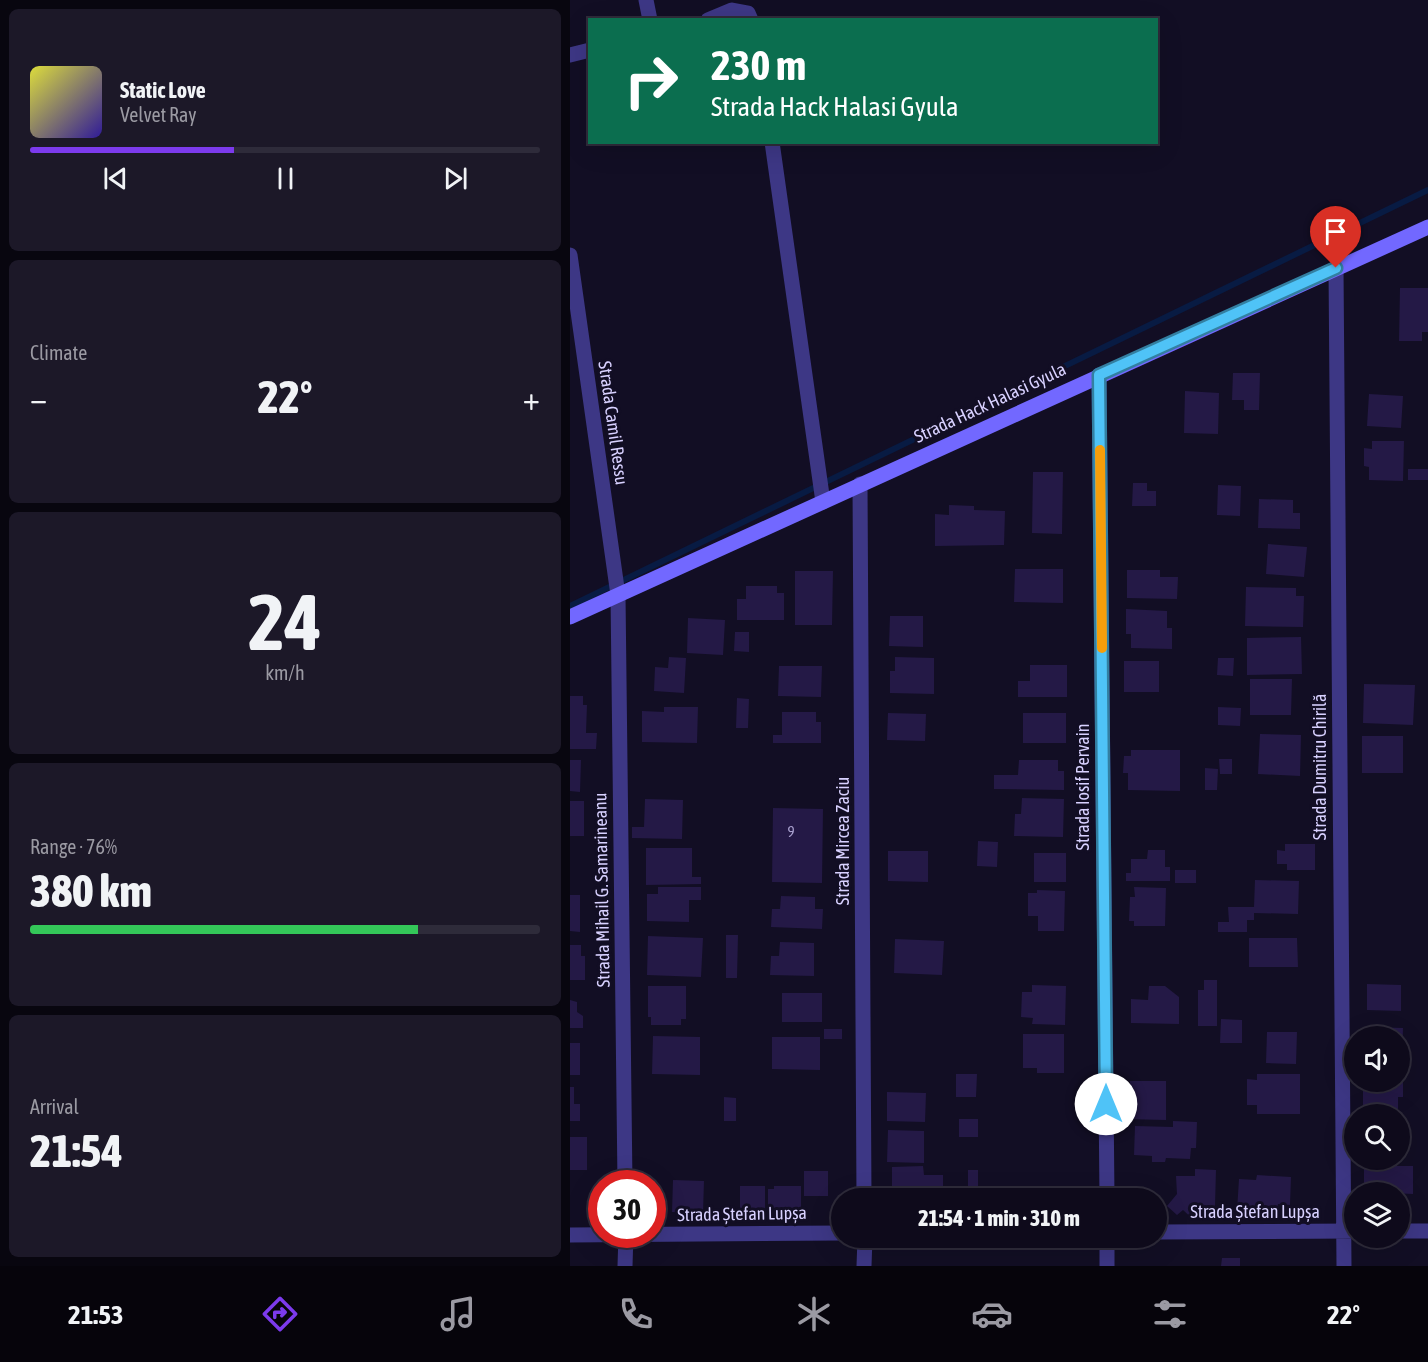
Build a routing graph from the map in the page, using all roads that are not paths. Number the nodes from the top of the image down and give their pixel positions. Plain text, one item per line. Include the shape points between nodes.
1 (646, 0) edge
2 (650, 18) edge
3 (713, 18) edge
4 (750, 18) edge
5 (588, 50) edge
6 (570, 55) edge
7 (772, 144) edge
8 (1428, 227) edge
9 (570, 255) edge
10 (1336, 268) junction
11 (1099, 375) junction
12 (860, 484) junction
13 (823, 502) junction
14 (618, 595) junction
15 (570, 617) edge
16 (625, 1170) edge
17 (1348, 1182) edge
18 (864, 1188) edge
19 (1107, 1188) edge
20 (1344, 1231) edge
21 (1410, 1231) edge
22 (1428, 1231) edge
23 (1167, 1232) edge
24 (831, 1233) edge
25 (570, 1235) edge
26 (588, 1235) edge
27 (666, 1235) edge
28 (626, 1248) edge
29 (865, 1248) edge
30 (1107, 1248) edge
31 (1347, 1248) edge
32 (625, 1266) edge
33 (864, 1266) edge
34 (1107, 1266) edge
35 (1344, 1266) edge

1 - 2 street
3 - 4 street via 732,10 748,13
5 - 6 street
7 - 13 street
8 - 10 street, Strada Hack Halasi Gyula
9 - 14 street, Strada Camil Ressu
10 - 11 street, Strada Hack Halasi Gyula
10 - 17 street, Strada Dumitru Chirilă
11 - 12 street, Strada Hack Halasi Gyula
11 - 19 street, Strada Iosif Pervain
12 - 13 street, Strada Hack Halasi Gyula
12 - 18 street, Strada Mircea Zaciu
13 - 14 street, Strada Hack Halasi Gyula
14 - 15 street, Strada Hack Halasi Gyula
14 - 16 street, Strada Mihail G. Samarineanu
20 - 23 street, Strada Ștefan Lupșa
21 - 22 street
24 - 27 street, Strada Ștefan Lupșa
25 - 26 street, Strada Ștefan Lupșa
28 - 32 street
29 - 33 street
30 - 34 street
31 - 35 street, Strada Dumitru Chirilă

